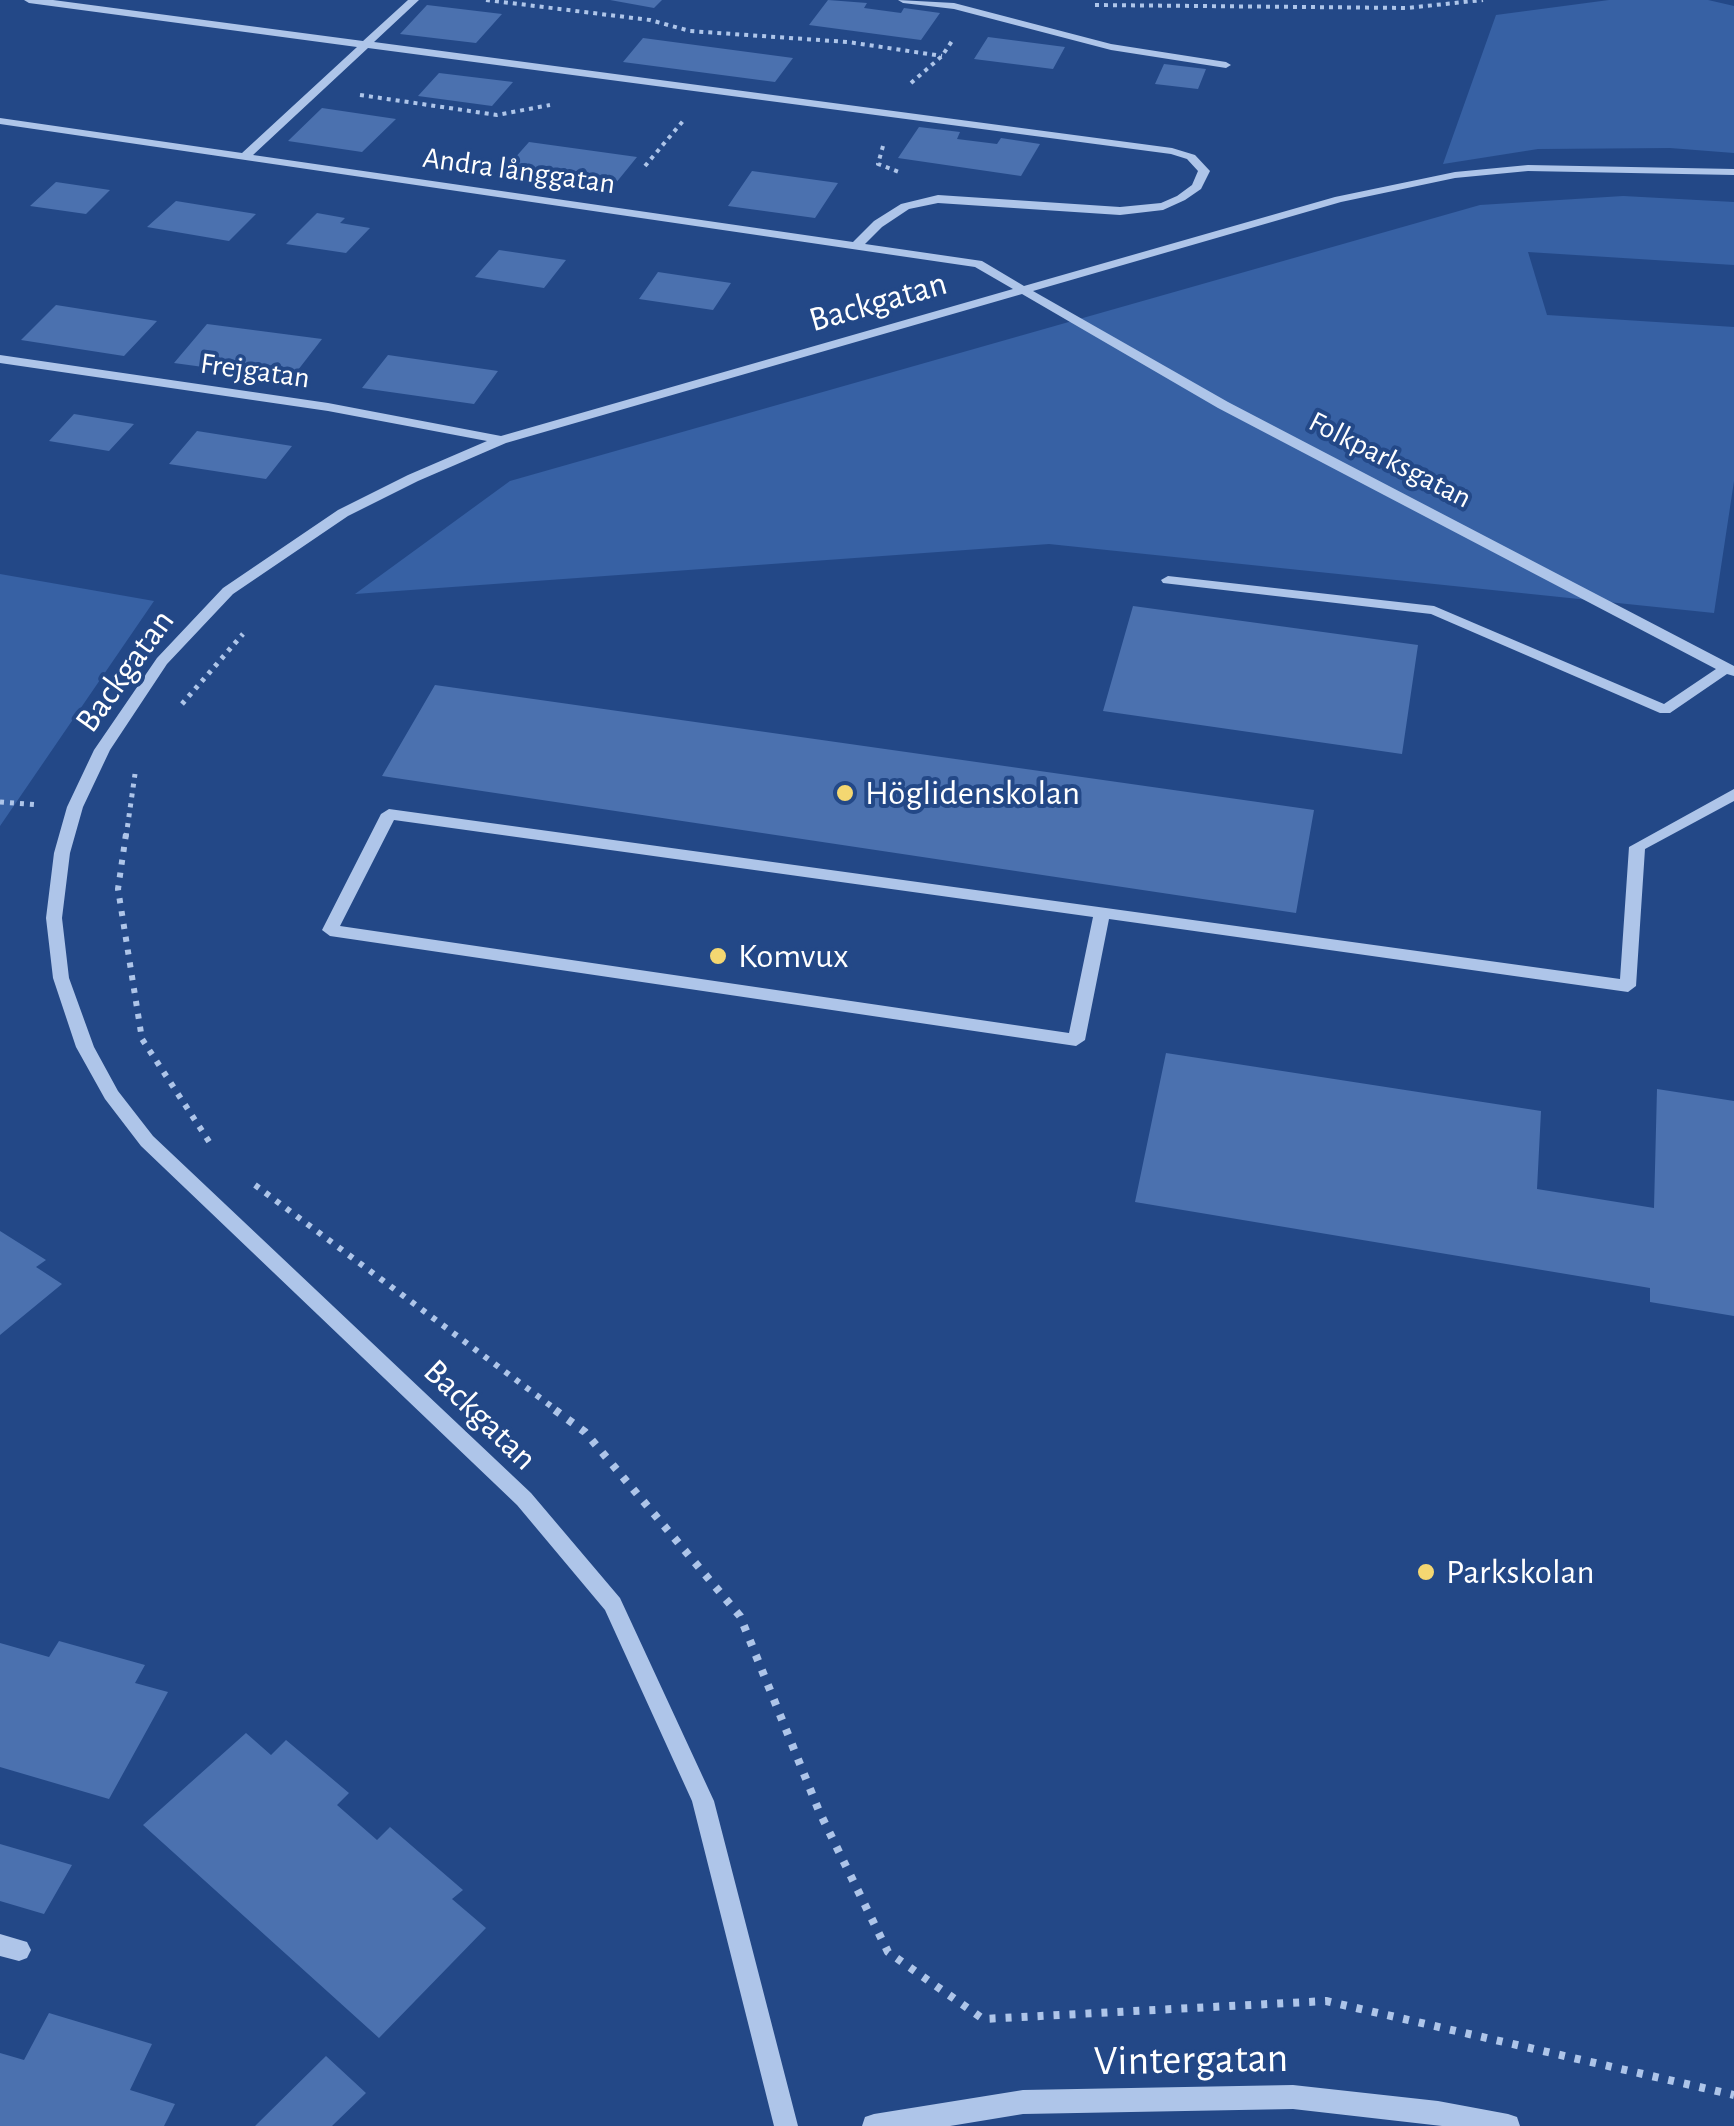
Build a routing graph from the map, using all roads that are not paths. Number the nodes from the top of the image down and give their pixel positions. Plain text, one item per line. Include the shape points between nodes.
1 (30, 0) edge
2 (414, 0) edge
3 (903, 0) edge
4 (368, 45) junction
5 (1226, 65) dead end
6 (0, 121) edge
7 (245, 156) junction
8 (1734, 172) edge
9 (858, 244) junction
10 (1024, 292) junction
11 (0, 358) edge
12 (501, 440) junction
13 (1168, 580) dead end
14 (1730, 670) edge
15 (1734, 794) edge
16 (1102, 913) junction
17 (786, 2126) edge
18 (874, 2126) edge
19 (1508, 2126) edge

1 - 4 street
2 - 4 street
3 - 5 street via 954,6 1111,47
4 - 7 street
4 - 9 street via 1172,151 1204,170 1197,187 1181,198 1134,210 938,199 905,206
6 - 7 street, Andra långgatan
7 - 9 street, Andra långgatan
8 - 10 street, Backgatan via 1528,168 1436,178 1339,199
9 - 10 street, Andra långgatan via 978,264
10 - 12 street, Backgatan
10 - 14 street, Folkparksgatan via 1223,405
11 - 12 street, Frejgatan via 328,406
12 - 17 street, Backgatan via 378,495 278,554 228,591 162,660 102,750 75,807 54,918 61,978 85,1048 147,1141 524,1499 613,1604 703,1801
13 - 14 street via 1434,610 1665,710
15 - 16 street via 1637,848 1628,986
16 - 16 street via 388,814 330,930 1076,1040
18 - 19 street, Vintergatan via 1023,2102 1293,2097

